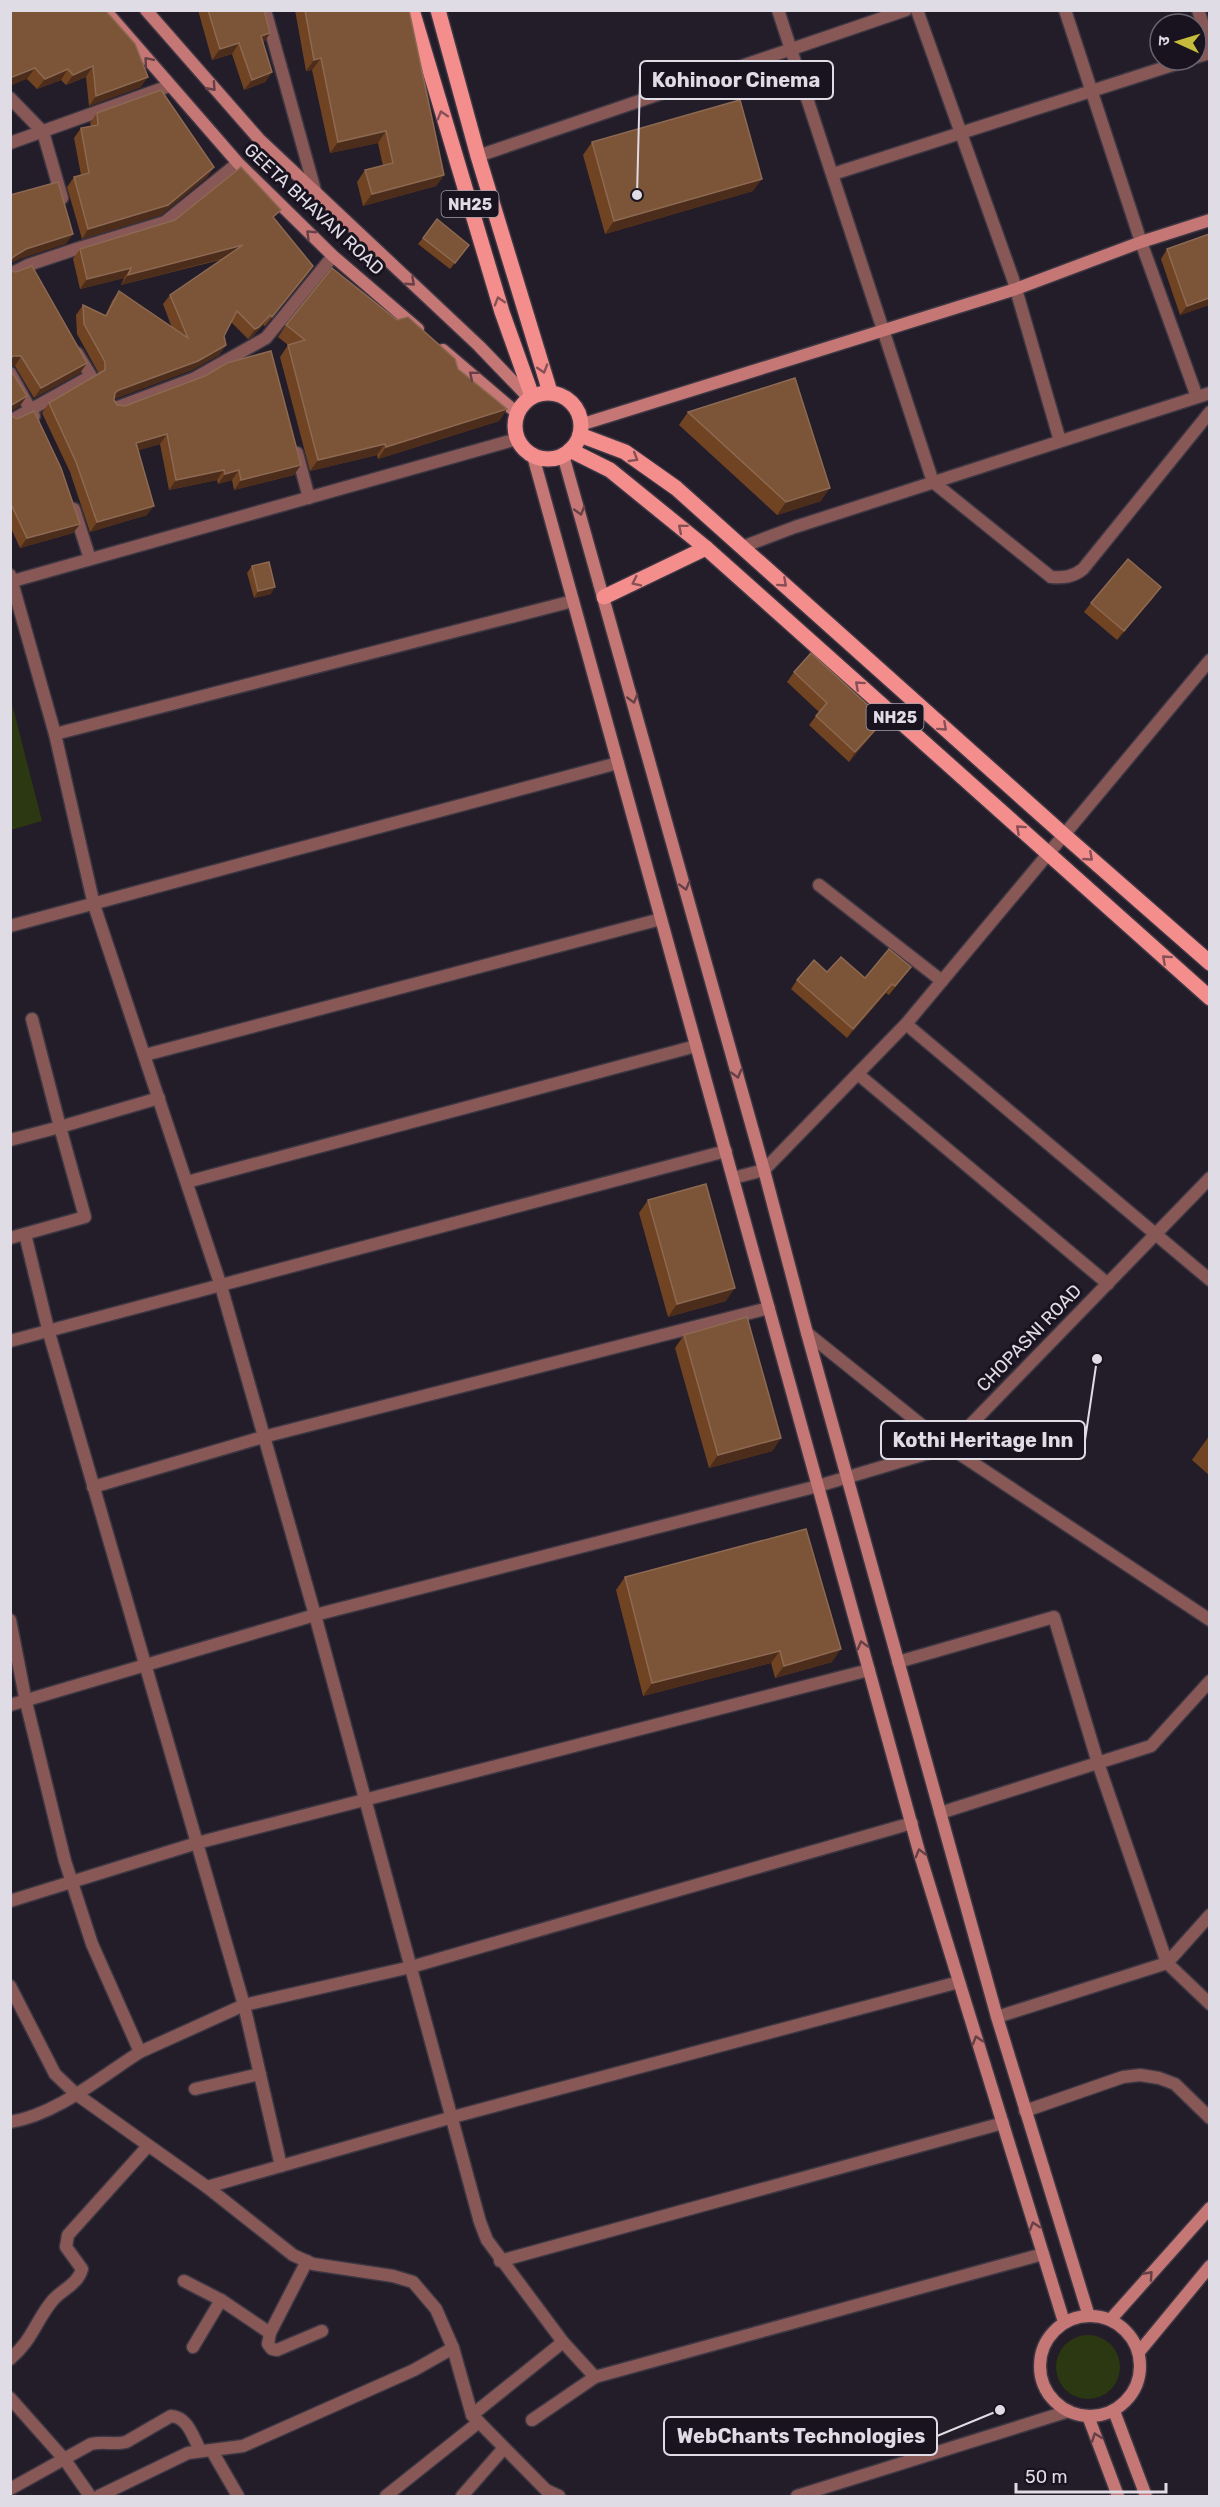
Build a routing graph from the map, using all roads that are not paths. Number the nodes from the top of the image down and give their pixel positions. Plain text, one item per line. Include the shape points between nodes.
1 (105, 10) edge
2 (146, 10) edge
3 (265, 10) edge
4 (412, 10) edge
5 (438, 10) edge
6 (778, 10) edge
7 (906, 10) edge
8 (917, 10) edge
9 (1065, 10) edge
10 (1198, 10) edge
11 (1209, 45) edge
12 (792, 49) junction
13 (1149, 72) edge
14 (169, 86) junction
15 (1091, 90) junction
16 (10, 98) edge
17 (43, 132) junction
18 (960, 132) junction
19 (10, 143) edge
20 (478, 156) junction
21 (238, 163) junction
22 (833, 174) junction
23 (316, 194) junction
24 (64, 206) edge
25 (1209, 220) edge
26 (1141, 242) junction
27 (333, 256) junction
28 (10, 274) edge
29 (1016, 289) junction
30 (884, 330) junction
31 (74, 346) edge
32 (10, 373) edge
33 (550, 392) junction
34 (1203, 395) edge
35 (531, 397) junction
36 (115, 408) edge
37 (31, 409) junction
38 (1209, 412) edge
39 (518, 413) junction
40 (10, 421) edge
41 (40, 428) edge
42 (580, 430) junction
43 (517, 440) junction
44 (294, 441) edge
45 (1060, 441) junction
46 (567, 452) junction
47 (533, 456) junction
48 (933, 482) junction
49 (69, 496) edge
50 (309, 498) junction
51 (742, 547) junction
52 (706, 548) junction
53 (90, 559) junction
54 (12, 578) edge
55 (604, 597) junction
56 (573, 601) junction
57 (1209, 660) edge
58 (55, 734) junction
59 (618, 763) junction
60 (1064, 835) junction
61 (1049, 855) junction
62 (819, 885) dead end
63 (94, 905) junction
64 (661, 919) junction
65 (10, 926) edge
66 (1209, 963) edge
67 (942, 981) junction
68 (1209, 998) edge
69 (32, 1019) dead end
70 (906, 1024) junction
71 (696, 1046) junction
72 (145, 1055) junction
73 (859, 1075) junction
74 (159, 1098) junction
75 (60, 1127) junction
76 (10, 1140) edge
77 (726, 1151) junction
78 (764, 1170) junction
79 (733, 1178) junction
80 (1209, 1178) edge
81 (187, 1182) junction
82 (25, 1234) junction
83 (1156, 1234) junction
84 (10, 1238) edge
85 (1209, 1280) edge
86 (1107, 1284) junction
87 (220, 1286) junction
88 (769, 1308) junction
89 (49, 1333) junction
90 (807, 1333) junction
91 (10, 1341) edge
92 (263, 1437) junction
93 (949, 1447) junction
94 (847, 1478) junction
95 (818, 1486) junction
96 (93, 1487) junction
97 (315, 1614) junction
98 (10, 1620) edge
99 (1209, 1620) edge
100 (898, 1662) junction
101 (145, 1666) junction
102 (869, 1670) junction
103 (1209, 1681) edge
104 (26, 1701) junction
105 (10, 1705) edge
106 (1098, 1763) junction
107 (365, 1801) junction
108 (940, 1813) junction
109 (912, 1823) junction
110 (196, 1843) junction
111 (72, 1881) junction
112 (10, 1901) edge
113 (1209, 1915) edge
114 (1167, 1964) junction
115 (411, 1967) junction
116 (959, 1983) junction
117 (10, 1986) edge
118 (1209, 2004) edge
119 (244, 2005) junction
120 (997, 2017) junction
121 (140, 2052) junction
122 (260, 2074) junction
123 (195, 2089) dead end
124 (76, 2094) junction
125 (1025, 2110) junction
126 (453, 2117) junction
127 (1209, 2118) edge
128 (10, 2122) edge
129 (1003, 2123) junction
130 (148, 2146) junction
131 (281, 2166) junction
132 (207, 2187) junction
133 (1209, 2208) edge
134 (1043, 2254) junction
135 (307, 2261) junction
136 (500, 2261) junction
137 (1209, 2266) edge
138 (183, 2281) dead end
139 (221, 2300) junction
140 (1088, 2313) junction
141 (1111, 2319) junction
142 (1064, 2322) junction
143 (322, 2331) dead end
144 (270, 2333) junction
145 (563, 2342) junction
146 (194, 2347) dead end
147 (453, 2348) junction
148 (1139, 2352) junction
149 (10, 2359) edge
150 (596, 2377) junction
151 (10, 2398) edge
152 (1069, 2411) junction
153 (1114, 2411) junction
154 (1088, 2416) junction
155 (475, 2419) junction
156 (532, 2420) dead end
157 (504, 2448) junction
158 (206, 2450) junction
159 (65, 2460) junction
160 (10, 2489) edge
161 (90, 2496) edge
162 (99, 2496) edge
163 (238, 2496) edge
164 (386, 2496) edge
165 (462, 2496) edge
166 (559, 2496) edge
167 (796, 2496) edge
168 (1118, 2496) edge
169 (1146, 2496) edge

14 -> 1 main road, GEETA BHAVAN ROAD
2 -> 23 main road, GEETA BHAVAN ROAD via 259,139
3 - 23 street
35 -> 4 main road, NH25
5 - 20 main road, NH25
6 - 12 street
7 - 12 street
8 - 18 street
9 - 15 street
10 - 11 street
12 - 20 street
12 - 22 street
13 - 15 street
14 - 17 street
14 - 21 main road, GEETA BHAVAN ROAD
15 - 18 street
15 - 26 street
16 - 17 street
17 - 19 street
17 - 24 street
18 - 22 street
18 - 29 street
20 -> 33 main road, NH25
27 -> 21 main road, GEETA BHAVAN ROAD
21 - 28 street via 165,222 74,243 31,270
22 - 30 street
23 -> 35 main road, GEETA BHAVAN ROAD
25 - 26 main road
26 - 29 main road
26 - 34 street
27 - 36 street via 267,344 195,378
39 -> 27 main road, GEETA BHAVAN ROAD
29 - 30 main road
29 - 45 street
30 - 42 main road
30 - 48 street
31 - 37 street via 91,376
32 - 37 street
33 - 35 main road
33 - 42 main road via 568,400 579,416
34 - 45 street
35 - 39 main road
37 - 40 street
37 - 41 street
38 - 48 street via 1075,575 1051,577
39 - 43 main road via 514,429
42 - 46 main road
42 -> 51 main road, NH25 via 648,466
43 - 47 main road
43 - 50 street
44 - 50 street
45 - 48 street
46 - 47 main road, NH25 via 543,459
52 -> 46 main road, NH25 via 610,470
46 -> 55 main road
47 - 56 main road
48 - 51 street
49 - 53 street
50 - 53 street
51 -> 60 main road, NH25
52 -> 55 main road
61 -> 52 main road, NH25
53 - 54 street
54 - 58 street
55 -> 78 main road
56 - 58 street
56 - 59 main road
57 - 60 street
58 - 63 street
59 - 63 street
59 - 64 main road
60 - 61 street
60 -> 66 main road, NH25
61 - 67 street
68 -> 61 main road, NH25
62 - 67 street
63 - 65 street
63 - 72 street
64 - 71 main road
64 - 72 street
67 - 70 street
69 - 75 street
70 - 73 street
70 - 83 street
71 - 77 main road
71 - 81 street
72 - 74 street
73 - 78 street
73 - 86 street
74 - 75 street
74 - 81 street
75 - 76 street
75 - 82 street via 86,1217
77 - 79 main road
77 - 87 street
78 - 79 street
78 - 90 main road
79 - 88 main road
80 - 83 street, CHOPASNI ROAD
81 - 87 street
82 - 84 street
82 - 89 street
83 - 85 street
83 - 86 street, CHOPASNI ROAD
86 - 93 street, CHOPASNI ROAD
87 - 89 street
87 - 92 street
88 - 92 street
88 - 95 main road
89 - 91 street
89 - 96 street
90 - 93 street
90 - 94 main road
92 - 96 street
92 - 97 street
93 - 94 street, CHOPASNI ROAD
93 - 99 street
94 - 95 street, CHOPASNI ROAD
94 - 100 main road
95 - 97 street, CHOPASNI ROAD
102 -> 95 main road
96 - 101 street
97 - 101 street, CHOPASNI ROAD
97 - 107 street
98 - 104 street
100 - 106 street via 1054,1617
100 - 108 main road
101 - 104 street, CHOPASNI ROAD
101 - 110 street
102 - 107 street
102 - 109 main road
103 - 106 street via 1151,1746
104 - 105 street, CHOPASNI ROAD
104 - 111 street
106 - 108 street
106 - 114 street
107 - 110 street
107 - 115 street
108 - 120 main road
109 - 115 street
116 -> 109 main road
110 - 111 street
110 - 119 street
111 - 112 street
111 - 121 street via 92,1944
113 - 114 street
114 - 118 street
114 - 120 street
115 - 119 street
115 - 126 street
116 - 126 street
129 -> 116 main road
117 - 124 street via 55,2074
119 - 121 street
119 - 122 street
120 - 125 main road
121 - 124 street
122 - 123 street
122 - 131 street
124 - 128 street via 38,2114
124 - 130 street
125 - 127 street via 1123,2077 1140,2075 1175,2084
125 - 140 main road
126 - 131 street
126 - 136 street via 480,2222
134 -> 129 main road
129 - 136 street
130 - 132 street
130 - 149 street via 68,2235 66,2247 82,2269 79,2278 55,2297 32,2336
131 - 132 street
132 - 135 street via 293,2255
141 -> 133 main road
134 - 142 main road
134 - 150 street
135 - 144 street
135 - 147 street via 413,2282 436,2309
136 - 145 street
137 - 148 main road
138 - 139 street
139 - 144 street
139 - 146 street
140 - 141 main road
140 - 142 main road
141 - 148 main road via 1133,2338
142 - 152 main road via 1051,2333 1040,2366 1051,2398
143 - 144 street via 277,2350 268,2344
145 - 150 street
145 - 155 street
147 - 155 street
147 - 158 street via 414,2370 243,2446
148 - 153 main road via 1137,2386
150 - 156 street
151 - 159 street
152 - 154 main road
152 - 167 street
153 - 154 main road
153 - 169 main road
168 -> 154 main road
155 - 157 street
155 - 164 street
157 - 165 street
157 - 166 street via 546,2490
158 - 159 street via 185,2422 171,2416 126,2442 101,2441
158 - 162 street via 188,2453
158 - 163 street
159 - 160 street
159 - 161 street

